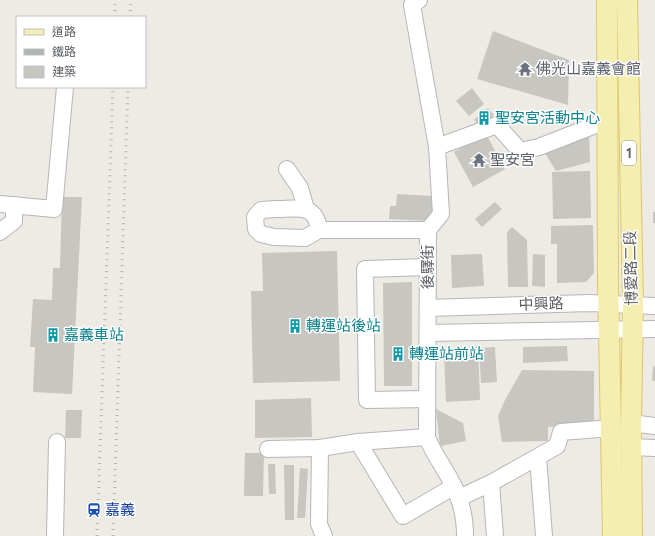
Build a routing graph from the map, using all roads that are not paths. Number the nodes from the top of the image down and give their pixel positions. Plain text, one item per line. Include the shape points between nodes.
1 (419, 0) edge
2 (607, 0) edge
3 (627, 0) edge
4 (65, 88) edge
5 (608, 120) junction
6 (437, 147) junction
7 (287, 169) dead end
8 (7, 205) edge
9 (306, 209) junction
10 (319, 230) junction
11 (428, 230) junction
12 (0, 232) edge
13 (428, 266) junction
14 (608, 303) junction
15 (633, 305) junction
16 (655, 306) edge
17 (428, 308) junction
18 (609, 329) junction
19 (655, 329) edge
20 (633, 330) junction
21 (428, 333) junction
22 (427, 399) junction
23 (631, 424) junction
24 (655, 426) edge
25 (611, 428) junction
26 (427, 437) junction
27 (57, 442) dead end
28 (358, 442) junction
29 (631, 447) junction
30 (320, 448) junction
31 (655, 448) edge
32 (268, 449) dead end
33 (538, 457) junction
34 (491, 483) junction
35 (456, 492) junction
36 (55, 536) edge
37 (324, 536) edge
38 (465, 536) edge
39 (495, 536) edge
40 (544, 536) edge
41 (613, 536) edge
42 (632, 536) edge

1 - 6 street, 後驛街 via 412,5
2 - 5 main road, 博愛路二段 / 1
3 - 15 main road, 博愛路二段 / 1
4 - 8 street via 54,209
5 - 6 street via 539,147 520,151 497,125
5 - 14 main road, 博愛路二段 / 1
6 - 11 street, 後驛街 via 441,214
7 - 9 street via 300,188
8 - 12 street via 14,221
9 - 10 street via 314,214
9 - 10 street via 261,210 255,217 256,229 261,234 274,237 305,238
10 - 11 street
11 - 13 street, 後驛街
13 - 17 street, 後驛街
13 - 22 street via 365,269 367,400
14 - 15 street, 中興路
14 - 17 street, 中興路
14 - 18 main road, 博愛路二段 / 1
15 - 16 street, 中興路
15 - 20 main road, 博愛路二段 / 1
17 - 21 street, 後驛街
18 - 20 street, 中興路
18 - 21 street, 中興路
18 - 25 main road, 博愛路二段 / 1
19 - 20 street, 中興路
20 - 23 main road, 博愛路二段 / 1
21 - 22 street, 後驛街
22 - 26 street, 後驛街
23 - 24 street
23 - 29 main road, 博愛路二段 / 1
25 - 33 street via 561,432 557,446
25 - 41 main road, 博愛路二段 / 1
26 - 28 street
26 - 35 street, 後驛街
27 - 36 street
28 - 30 street
28 - 35 street via 403,516
29 - 31 street
29 - 42 main road, 博愛路二段 / 1
30 - 32 street
30 - 37 street via 319,524
33 - 34 street
33 - 40 street
34 - 35 street
34 - 39 street
35 - 38 street, 後驛街 via 465,525

